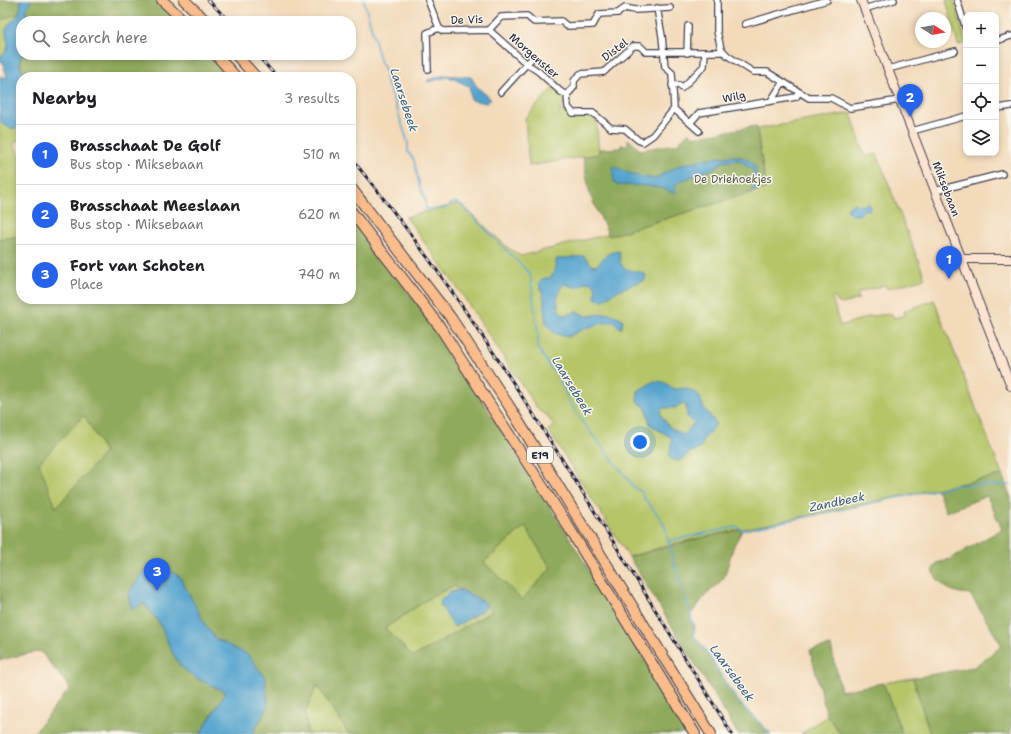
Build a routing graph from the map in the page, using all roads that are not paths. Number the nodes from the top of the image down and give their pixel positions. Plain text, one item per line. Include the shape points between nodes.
1 (162, 0) edge
2 (184, 0) edge
3 (428, 0) edge
4 (717, 0) edge
5 (827, 0) edge
6 (861, 0) edge
7 (894, 0) edge
8 (957, 0) edge
9 (657, 8) junction
10 (670, 8) dead end
11 (864, 9) junction
12 (179, 16) edge
13 (201, 16) edge
14 (963, 19) edge
15 (745, 24) dead end
16 (688, 26) dead end
17 (439, 28) junction
18 (489, 30) junction
19 (1011, 36) edge
20 (999, 40) edge
21 (955, 51) dead end
22 (705, 52) junction
23 (723, 52) junction
24 (663, 53) junction
25 (687, 53) junction
26 (533, 57) dead end
27 (221, 60) edge
28 (241, 60) edge
29 (527, 64) junction
30 (428, 68) dead end
31 (888, 69) junction
32 (231, 72) edge
33 (251, 72) edge
34 (783, 82) junction
35 (672, 85) junction
36 (501, 92) dead end
37 (798, 94) junction
38 (567, 95) junction
39 (900, 100) junction
40 (771, 101) junction
41 (1011, 106) edge
42 (999, 108) edge
43 (674, 109) junction
44 (963, 117) edge
45 (690, 123) junction
46 (699, 131) dead end
47 (912, 131) junction
48 (1002, 174) dead end
49 (935, 192) junction
50 (356, 194) edge
51 (356, 218) edge
52 (962, 259) junction
53 (1011, 259) edge
54 (1011, 386) edge
55 (695, 734) edge
56 (711, 734) edge

1 - 12 highway
2 - 13 highway
3 - 17 street
4 - 23 street via 718,41
5 - 15 street
6 - 11 street, Miksebaan
7 - 11 street
8 - 14 street
9 - 10 street, De Vis
9 - 18 street, De Vis via 626,8 618,13 598,14 593,25 567,26 561,21 534,22 527,16 501,17
9 - 24 street
11 - 31 street, Miksebaan
16 - 25 street
17 - 18 street, De Vis via 442,31
17 - 30 street via 427,33
18 - 29 street, Morgenster
19 - 20 street
21 - 31 street
22 - 23 street, Distel
22 - 25 street, Distel
22 - 35 street via 704,66 682,88 679,85
23 - 34 street via 753,72 766,72
24 - 25 street, Distel
24 - 35 street via 665,67 672,73
24 - 38 street, Distel via 646,52 640,46 633,46 604,72 580,74
26 - 29 street
27 - 32 highway
28 - 33 highway
29 - 36 street
29 - 38 street, Morgenster
31 - 39 street, Miksebaan
34 - 37 street
34 - 40 street
35 - 43 street
37 - 39 street via 808,98 831,98 850,108
37 - 40 street, Wilg
38 - 43 street via 568,106 573,113 596,114 611,128 625,128 643,142 653,135
39 - 47 street, Miksebaan
40 - 45 street, Wilg via 699,113
41 - 42 street
43 - 45 street
44 - 47 street
45 - 46 street
47 - 49 street, Miksebaan
48 - 49 street
49 - 52 street, Miksebaan
50 - 56 highway, E19 via 456,324
51 - 55 highway, E19 via 440,327 568,526
52 - 53 street
52 - 54 street, Miksebaan

